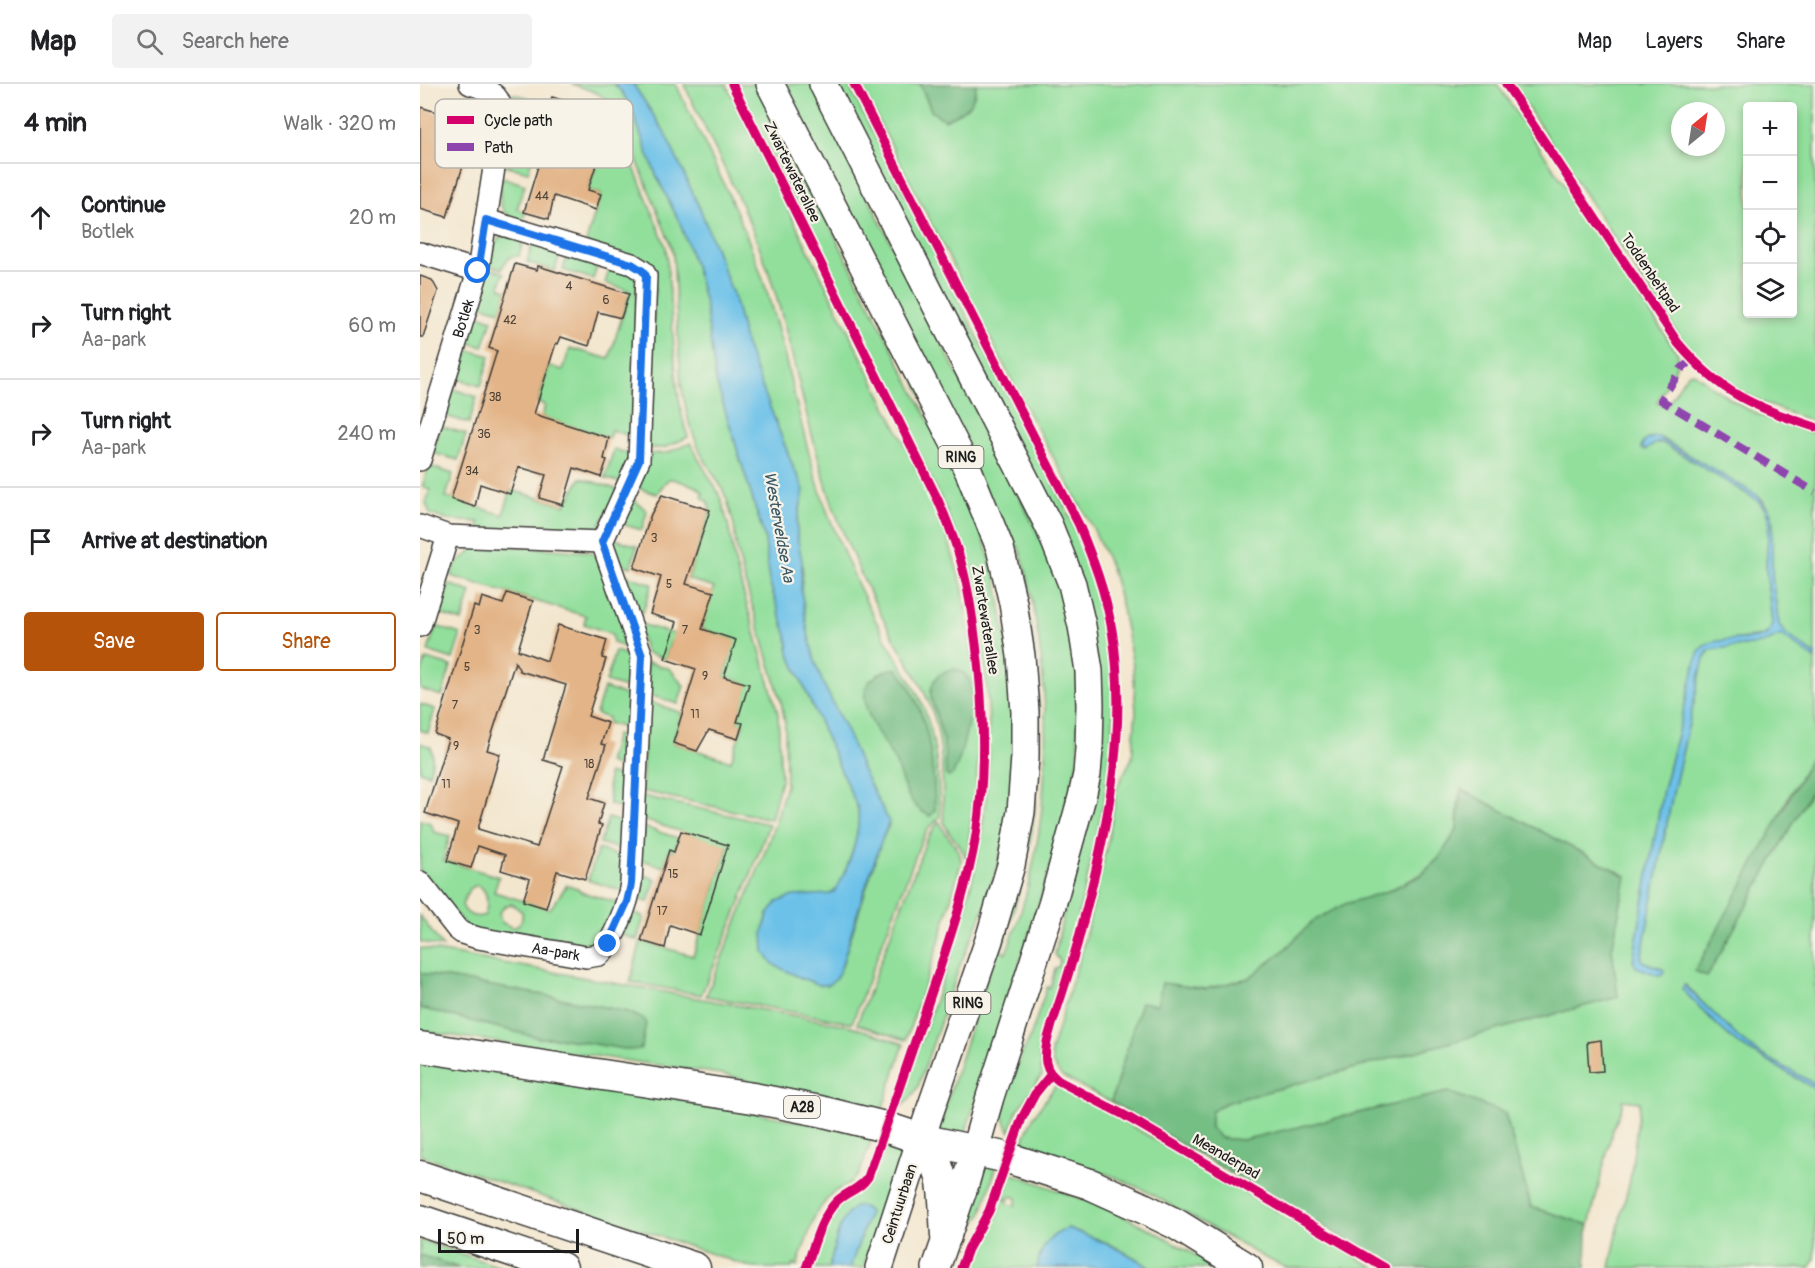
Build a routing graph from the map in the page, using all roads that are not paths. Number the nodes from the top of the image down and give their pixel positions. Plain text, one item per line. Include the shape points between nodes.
1 (470, 84) edge
2 (770, 84) edge
3 (823, 84) edge
4 (498, 99) edge
5 (494, 168) edge
6 (486, 220) junction
7 (420, 253) edge
8 (478, 271) junction
9 (420, 460) edge
10 (420, 526) edge
11 (448, 536) junction
12 (602, 542) junction
13 (420, 626) edge
14 (420, 882) edge
15 (420, 1047) edge
16 (921, 1139) junction
17 (975, 1151) junction
18 (420, 1176) edge
19 (420, 1220) edge
20 (946, 1236) junction
21 (561, 1268) edge
22 (695, 1268) edge
23 (879, 1268) edge
24 (936, 1268) edge
25 (1247, 1268) edge

1 - 4 street, Botlek
2 - 16 main road, Zwartewaterallee / RING via 969,472 1000,548 1021,656 1025,757 1017,842 992,931
3 - 17 main road, RING via 1049,526 1072,584 1089,671 1089,749 1082,797
5 - 6 street, Botlek
6 - 8 street, Botlek
6 - 12 street via 632,264 646,276 639,460
7 - 8 street
8 - 9 street, Botlek
10 - 11 street
11 - 12 street
11 - 13 street
12 - 14 street, Aa-park via 642,656 631,884 608,944 598,955 586,957 469,936 452,923
15 - 16 highway, A28 via 753,1098 820,1111
16 - 17 highway, A28
16 - 20 highway via 932,1153 942,1179
16 - 23 main road, Ceintuurbaan / RING
17 - 20 main road, RING
17 - 25 highway, A28 via 1101,1189 1176,1224
18 - 22 highway
19 - 21 highway
20 - 24 main road, RING

